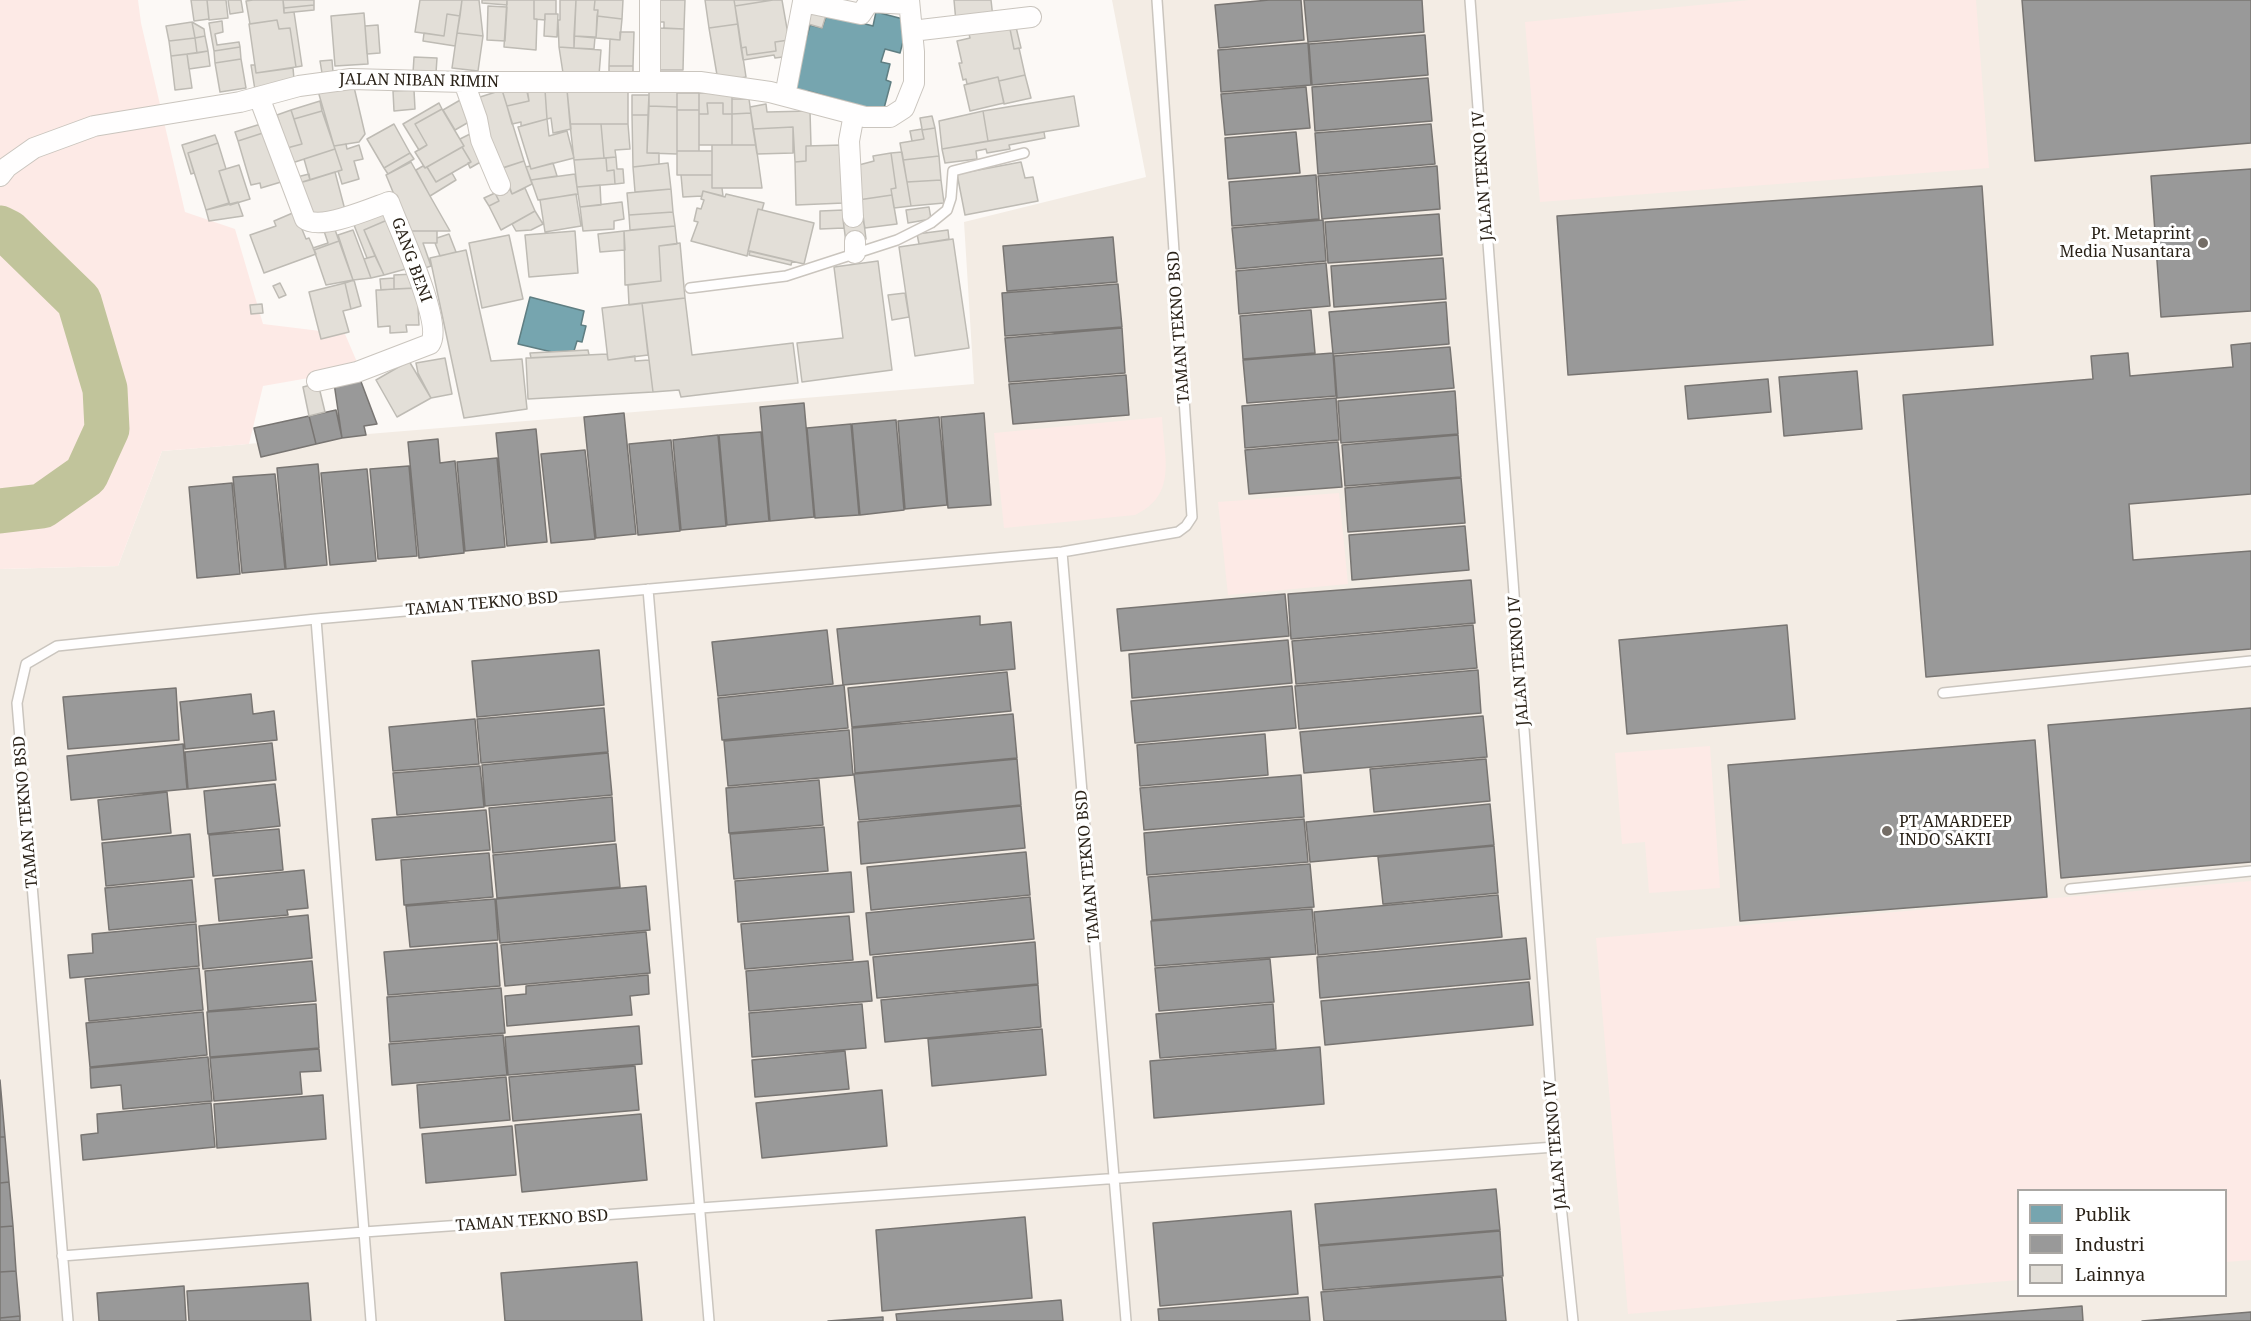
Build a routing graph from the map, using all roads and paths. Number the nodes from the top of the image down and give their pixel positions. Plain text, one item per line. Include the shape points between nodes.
1 (650, 0) edge
2 (1157, 0) edge
3 (1470, 0) edge
4 (909, 2) edge
5 (1031, 17) dead end
6 (912, 31) junction
7 (464, 82) junction
8 (650, 82) junction
9 (785, 96) junction
10 (259, 97) junction
11 (854, 114) junction
12 (1024, 153) dead end
13 (0, 176) edge
14 (500, 185) dead end
15 (853, 217) dead end
16 (690, 288) dead end
17 (317, 381) dead end
18 (1062, 552) junction
19 (648, 589) junction
20 (316, 619) junction
21 (2251, 660) edge
22 (1943, 693) dead end
23 (2251, 871) edge
24 (2070, 889) dead end
25 (1555, 1147) junction
26 (1115, 1180) junction
27 (699, 1209) junction
28 (364, 1232) junction
29 (62, 1256) junction
30 (68, 1321) edge
31 (371, 1321) edge
32 (709, 1321) edge
33 (1126, 1321) edge
34 (1573, 1321) edge

1 - 8 street
2 - 18 lane, TAMAN TEKNO BSD via 1192,517 1178,532
3 - 25 lane, JALAN TEKNO IV
4 - 6 street, JALAN NIBAN RIMIN
4 - 9 street via 869,2 861,14 803,2
5 - 6 street
6 - 11 street, JALAN NIBAN RIMIN via 914,84 904,108 883,118
7 - 8 street, JALAN NIBAN RIMIN
7 - 10 street, JALAN NIBAN RIMIN via 337,80
7 - 14 street via 481,140
8 - 9 street, JALAN NIBAN RIMIN via 700,82
9 - 11 street, JALAN NIBAN RIMIN
10 - 13 street, JALAN NIBAN RIMIN via 94,126 34,148
10 - 17 street, GANG BENI via 305,219 310,223 322,222 389,202 429,308 434,339 430,344 357,372
11 - 15 street via 849,141
12 - 16 lane via 953,171 950,205 944,213 931,224 897,240 855,247 786,276
18 - 19 lane, TAMAN TEKNO BSD
18 - 26 lane, TAMAN TEKNO BSD
19 - 20 lane, TAMAN TEKNO BSD
19 - 27 lane
20 - 28 lane
20 - 29 lane, TAMAN TEKNO BSD via 57,646 26,664 17,703
21 - 22 lane
23 - 24 lane
25 - 26 lane, TAMAN TEKNO BSD
25 - 34 lane, JALAN TEKNO IV
26 - 27 lane, TAMAN TEKNO BSD
26 - 33 lane, TAMAN TEKNO BSD
27 - 28 lane, TAMAN TEKNO BSD
27 - 32 lane
28 - 29 lane, TAMAN TEKNO BSD
28 - 31 lane
29 - 30 lane, TAMAN TEKNO BSD

